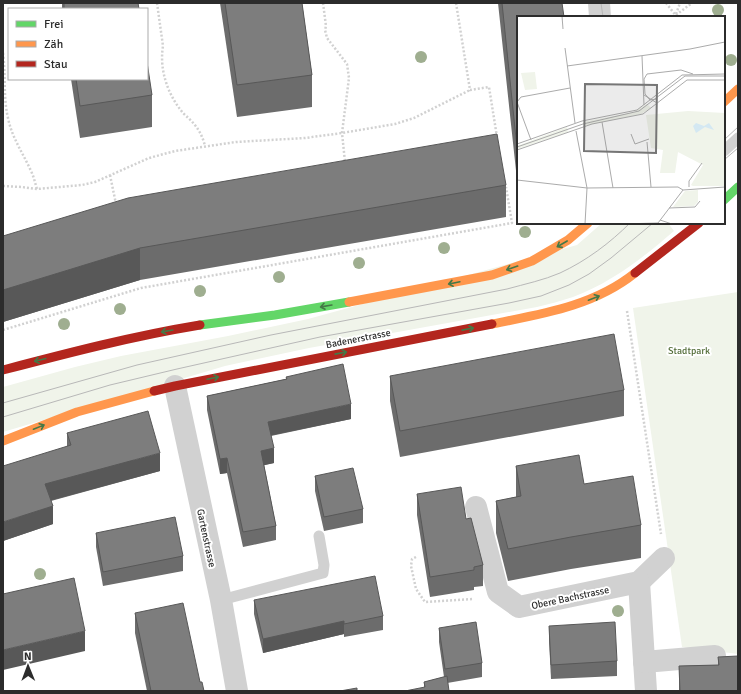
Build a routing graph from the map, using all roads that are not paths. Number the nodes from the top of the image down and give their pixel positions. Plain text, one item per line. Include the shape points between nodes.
1 (598, 3) edge
2 (600, 16) edge
3 (738, 89) edge
4 (725, 101) edge
5 (738, 138) edge
6 (725, 149) edge
7 (725, 185) edge
8 (738, 187) edge
9 (725, 199) edge
10 (587, 224) edge
11 (698, 224) edge
12 (3, 370) edge
13 (175, 386) junction
14 (3, 441) edge
15 (476, 507) dead end
16 (319, 536) dead end
17 (664, 558) road end
18 (639, 582) junction
19 (221, 600) junction
20 (715, 656) dead end
21 (644, 662) junction
22 (237, 691) edge
23 (646, 691) edge

1 - 2 street
3 - 4 main road
5 - 6 lane
7 - 8 street
8 - 9 main road
10 -> 12 main road via 568,240 532,261 492,275 274,315 158,332
13 -> 11 main road, Badenerstrasse via 570,307 600,296 623,283
14 -> 13 main road, Badenerstrasse via 77,412
13 - 19 street, Gartenstrasse
15 - 18 street, Obere Bachstrasse via 498,592 519,607
16 - 19 lane via 323,573
17 - 18 street
18 - 21 street
19 - 22 street, Gartenstrasse
20 - 21 street
21 - 23 street

